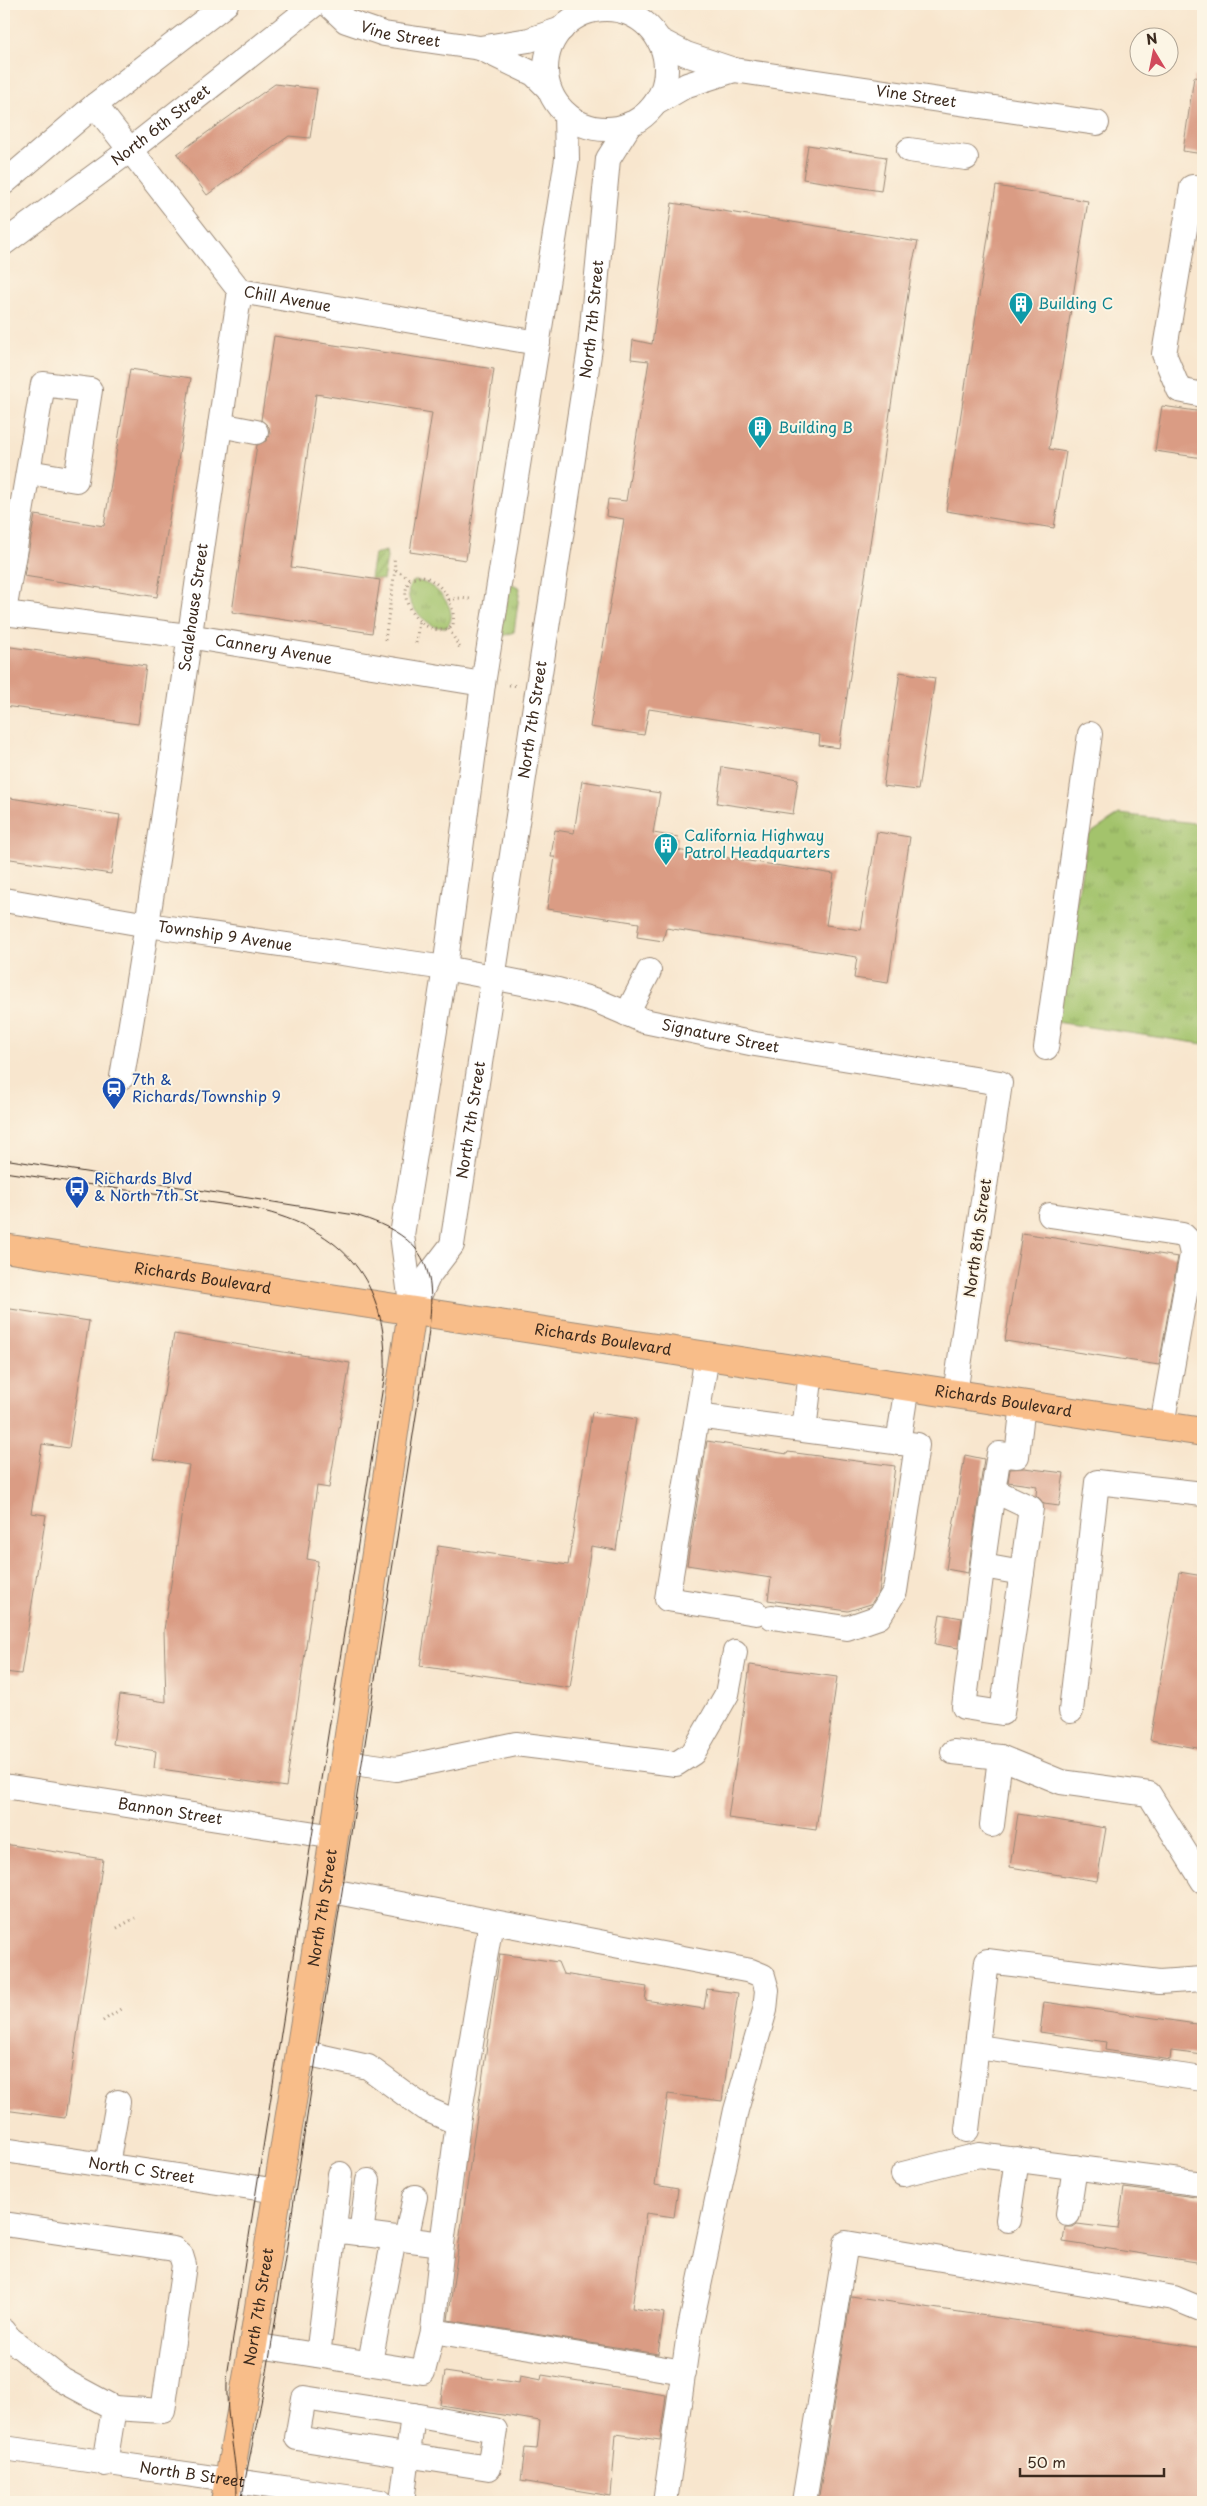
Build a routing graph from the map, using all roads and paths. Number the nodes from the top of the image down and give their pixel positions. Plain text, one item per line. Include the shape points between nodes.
1 (226, 4) edge
2 (315, 4) edge
3 (328, 4) edge
4 (647, 4) edge
5 (588, 8) edge
6 (562, 29) junction
7 (655, 34) junction
8 (480, 48) junction
9 (734, 70) junction
10 (550, 89) junction
11 (656, 103) junction
12 (95, 105) junction
13 (566, 114) junction
14 (1097, 123) dead end
15 (630, 124) junction
16 (130, 150) junction
17 (909, 150) dead end
18 (966, 158) dead end
19 (4, 183) edge
20 (1203, 188) edge
21 (4, 243) edge
22 (240, 291) junction
23 (538, 343) junction
24 (1203, 395) edge
25 (220, 425) junction
26 (256, 432) dead end
27 (28, 472) dead end
28 (394, 556) dead end
29 (395, 570) junction
30 (410, 579) junction
31 (471, 599) dead end
32 (450, 600) junction
33 (4, 612) edge
34 (419, 622) junction
35 (449, 630) junction
36 (188, 636) junction
37 (385, 640) dead end
38 (416, 643) dead end
39 (461, 650) dead end
40 (483, 684) junction
41 (1090, 734) dead end
42 (4, 900) edge
43 (148, 924) junction
44 (446, 968) junction
45 (649, 971) dead end
46 (492, 977) junction
47 (628, 1014) junction
48 (1046, 1048) dead end
49 (122, 1076) dead end
50 (1000, 1083) joint
51 (1050, 1214) dead end
52 (4, 1248) edge
53 (412, 1311) junction
54 (707, 1356) junction
55 (811, 1372) junction
56 (907, 1386) junction
57 (955, 1394) junction
58 (1023, 1404) junction
59 (697, 1416) junction
60 (1162, 1425) junction
61 (804, 1430) junction
62 (1203, 1432) edge
63 (898, 1443) junction
64 (993, 1490) junction
65 (1203, 1494) edge
66 (983, 1566) junction
67 (1022, 1573) junction
68 (735, 1652) dead end
69 (1071, 1711) dead end
70 (953, 1752) dead end
71 (1000, 1757) junction
72 (346, 1762) junction
73 (4, 1786) edge
74 (992, 1825) dead end
75 (334, 1837) junction
76 (1203, 1881) edge
77 (326, 1890) junction
78 (135, 1918) dead end
79 (491, 1922) junction
80 (117, 1928) dead end
81 (1203, 1979) edge
82 (122, 2008) dead end
83 (103, 2021) dead end
84 (977, 2047) junction
85 (301, 2052) junction
86 (1203, 2079) edge
87 (125, 2103) dead end
88 (458, 2123) junction
89 (967, 2130) dead end
90 (4, 2150) edge
91 (1017, 2159) junction
92 (115, 2166) junction
93 (1075, 2167) junction
94 (340, 2174) dead end
95 (903, 2174) dead end
96 (368, 2181) dead end
97 (1203, 2184) edge
98 (278, 2191) junction
99 (415, 2197) dead end
100 (1068, 2214) dead end
101 (1008, 2220) dead end
102 (4, 2224) edge
103 (334, 2230) junction
104 (361, 2234) junction
105 (400, 2238) junction
106 (442, 2244) junction
107 (1203, 2310) edge
108 (4, 2330) edge
109 (433, 2331) junction
110 (253, 2345) junction
111 (318, 2355) junction
112 (370, 2362) junction
113 (684, 2372) junction
114 (114, 2408) junction
115 (413, 2415) junction
116 (4, 2448) edge
117 (408, 2455) junction
118 (105, 2464) junction
119 (227, 2491) edge
120 (381, 2502) edge
121 (402, 2502) edge
122 (665, 2502) edge
123 (804, 2502) edge

1 - 12 street
2 - 16 street, North 6th Street
3 - 8 street, Vine Street via 346,21 384,34
4 - 7 street
5 - 6 street
5 - 7 street via 620,11 637,17
6 - 8 street, Vine Street via 529,40
6 - 10 street via 552,42 547,57 546,74
7 - 9 street, Vine Street via 686,54
7 - 11 street via 665,56 666,72
8 - 10 street, Vine Street via 534,74
9 - 11 street, Vine Street via 687,85
9 - 14 street, Vine Street
10 - 13 street
11 - 15 street
12 - 16 street, Chill Avenue
12 - 19 street
13 - 15 street via 593,127 608,129
13 - 23 street, North 7th Street via 567,159
15 - 46 street, North 7th Street via 608,159 590,348
16 - 21 street, North 6th Street
16 - 22 street, Chill Avenue
17 - 18 street
20 - 24 street via 1192,187 1164,354 1179,390
22 - 23 street, Chill Avenue
22 - 25 street, Scalehouse Street
23 - 40 street, North 7th Street
25 - 26 street
25 - 36 street, Scalehouse Street
27 - 33 street
28 - 29 path
29 - 30 path
29 - 37 path
30 - 32 path via 429,578
30 - 34 path via 405,586 407,605
31 - 32 path
32 - 35 path via 454,616
33 - 36 street, Cannery Avenue
34 - 35 path via 435,631
34 - 38 path
35 - 39 path
36 - 40 street, Cannery Avenue
36 - 43 street, Scalehouse Street
40 - 44 street, North 7th Street
41 - 48 street
42 - 43 street, Township 9 Avenue
43 - 44 street, Township 9 Avenue
43 - 49 street, Scalehouse Street
44 - 46 street, Signature Street
44 - 53 street, North 7th Street via 402,1235
45 - 47 street
46 - 47 street, Signature Street via 595,1000
46 - 53 street, North 7th Street via 452,1245 429,1275
47 - 50 street, Signature Street via 644,1021 755,1044
50 - 57 street, North 8th Street
51 - 60 street via 1183,1235 1189,1241 1192,1254
52 - 53 main road, Richards Boulevard
53 - 54 main road, Richards Boulevard
53 - 72 main road, North 7th Street
54 - 55 main road, Richards Boulevard
54 - 59 street
55 - 56 main road, Richards Boulevard
55 - 61 street
56 - 57 main road, Richards Boulevard
56 - 63 street
57 - 58 main road, Richards Boulevard
58 - 60 main road, Richards Boulevard
58 - 64 street via 1017,1456 999,1454
59 - 61 street
59 - 63 street via 667,1599 847,1628 879,1617 895,1591 917,1445
60 - 62 main road, Richards Boulevard
61 - 63 street
64 - 66 street
64 - 67 street via 1031,1508
65 - 69 street via 1097,1482
66 - 67 street
66 - 67 street via 964,1707 1002,1712
68 - 72 street via 727,1694 693,1753 676,1764 516,1744 396,1768
70 - 71 street
71 - 74 street
71 - 76 street via 1061,1782 1149,1794
72 - 75 main road, North 7th Street
73 - 75 street, Bannon Street
75 - 77 main road, North 7th Street
77 - 79 street
77 - 85 main road, North 7th Street
78 - 80 path
79 - 88 street
79 - 113 street via 751,1971 763,1976 767,1990 765,2010 736,2110
81 - 84 street via 1159,1982 987,1961
82 - 83 path
84 - 86 street
84 - 89 street
85 - 88 street via 368,2066 424,2108
85 - 98 main road, North 7th Street
87 - 92 street
88 - 106 street
90 - 92 street, North C Street
91 - 93 street
91 - 95 street via 979,2154
91 - 101 street
92 - 98 street, North C Street
93 - 97 street
93 - 100 street
94 - 103 street
96 - 104 street
98 - 110 main road, North 7th Street
99 - 105 street
102 - 114 street via 174,2250 181,2255 184,2265 163,2411
103 - 104 street
103 - 111 street
104 - 105 street
105 - 106 street
105 - 112 street
106 - 109 street
107 - 123 street via 1174,2298 846,2243
108 - 114 street via 9,2338 62,2380
109 - 112 street via 423,2372
109 - 113 street
110 - 111 street
110 - 119 main road, North 7th Street
111 - 112 street
113 - 122 street
114 - 118 street
115 - 117 street
115 - 117 street via 495,2430 489,2468
115 - 117 street via 304,2398 297,2438
116 - 118 street, North B Street
117 - 121 street
118 - 119 street, North B Street
119 - 120 street, North B Street

